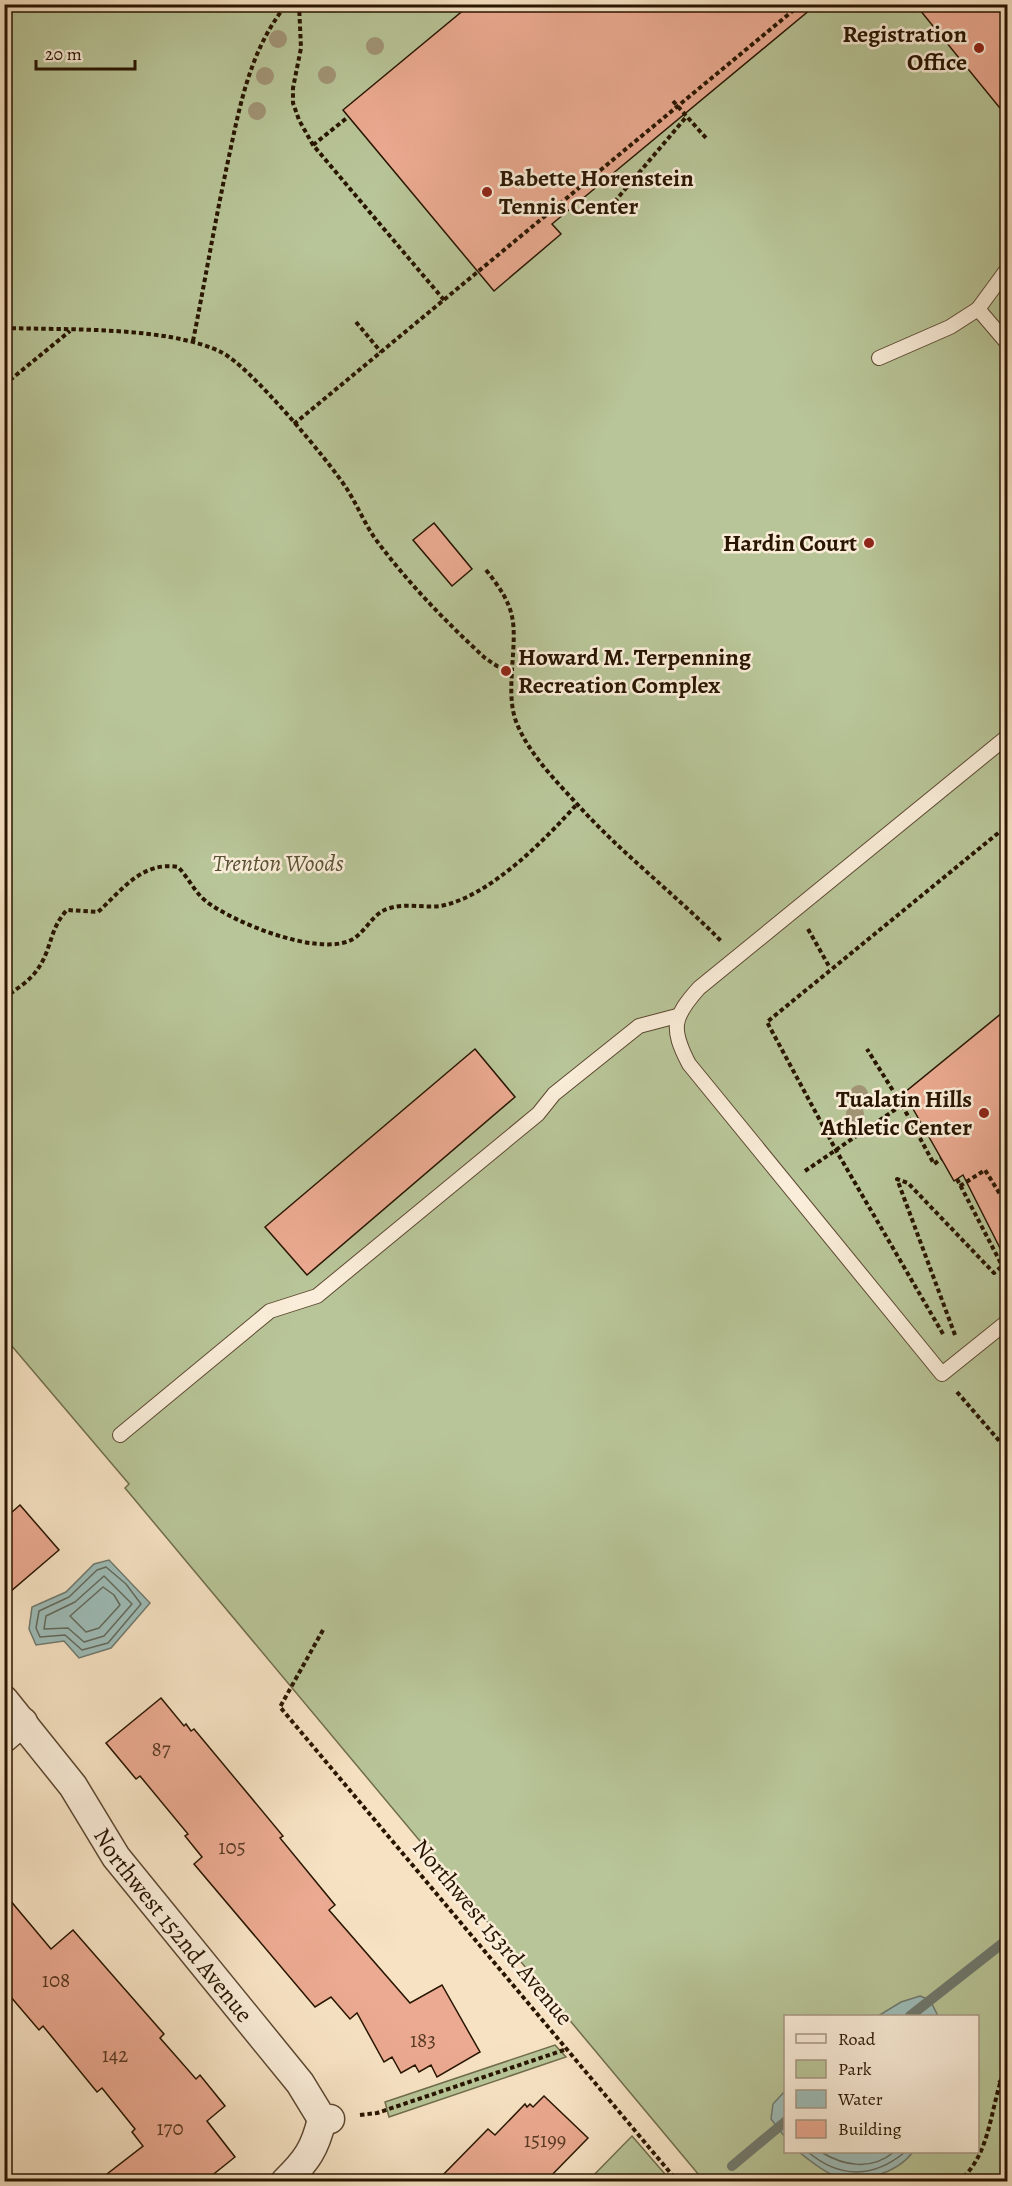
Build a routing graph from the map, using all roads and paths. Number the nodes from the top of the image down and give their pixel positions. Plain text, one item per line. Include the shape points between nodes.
1 (287, 4) edge
2 (299, 4) edge
3 (801, 4) edge
4 (673, 101) dead end
5 (678, 106) junction
6 (687, 116) junction
7 (348, 117) dead end
8 (706, 138) dead end
9 (313, 146) junction
10 (622, 208) dead end
11 (1008, 268) edge
12 (444, 300) junction
13 (978, 309) junction
14 (356, 322) dead end
15 (4, 328) edge
16 (70, 331) junction
17 (193, 341) junction
18 (1008, 344) edge
19 (381, 352) junction
20 (879, 358) dead end
21 (4, 385) edge
22 (294, 424) junction
23 (486, 570) dead end
24 (512, 670) junction
25 (1008, 736) edge
26 (578, 804) junction
27 (1008, 825) edge
28 (796, 908) junction
29 (736, 956) junction
30 (830, 968) junction
31 (1008, 989) edge
32 (1003, 995) dead end
33 (4, 998) edge
34 (677, 1016) junction
35 (867, 1049) dead end
36 (902, 1105) junction
37 (930, 1140) dead end
38 (924, 1144) junction
39 (837, 1152) junction
40 (941, 1160) dead end
41 (957, 1179) dead end
42 (786, 1183) junction
43 (960, 1186) junction
44 (1008, 1207) edge
45 (1001, 1267) junction
46 (1008, 1277) edge
47 (1008, 1321) edge
48 (961, 1359) junction
49 (942, 1374) junction
50 (120, 1435) dead end
51 (1008, 1451) edge
52 (323, 1630) dead end
53 (4, 1700) edge
54 (14, 1730) edge
55 (567, 2049) junction
56 (1008, 2063) edge
57 (999, 2080) junction
58 (1008, 2091) edge
59 (326, 2119) junction
60 (979, 2153) edge
61 (979, 2153) edge
62 (285, 2181) edge
63 (678, 2181) edge
64 (958, 2181) edge

1 - 17 path via 270,25 250,68
2 - 9 path via 301,48 293,103
3 - 5 path
4 - 5 path
5 - 6 path
5 - 12 path
6 - 8 path
6 - 10 path via 616,200
7 - 9 path
9 - 12 path
11 - 13 lane
12 - 19 path
13 - 18 lane
13 - 20 lane via 950,327
14 - 19 path
15 - 16 path
16 - 17 path
16 - 21 path
17 - 22 path via 224,353
19 - 22 path
22 - 24 path via 347,489 373,535 402,573 485,658
23 - 24 path via 513,614
24 - 26 path via 511,702 517,724 552,776
25 - 28 lane
26 - 29 path via 595,826
26 - 33 path via 528,854 497,878 441,906 383,910 359,934 337,944 273,934 208,903 178,867 147,869 98,912 67,910 52,930 37,970
27 - 30 path
28 - 29 lane
28 - 30 path
29 - 34 lane via 699,988
30 - 39 path via 767,1022
31 - 32 path
34 - 42 lane via 675,1032 689,1064
34 - 50 lane via 639,1026 317,1296 270,1311
35 - 36 path
36 - 38 path
36 - 39 path
37 - 38 path
38 - 40 path via 934,1164
39 - 42 path
39 - 48 path
41 - 43 path
42 - 49 lane
43 - 44 path via 985,1170
43 - 45 path
45 - 46 path
45 - 48 path via 994,1273 908,1183 897,1179
47 - 48 lane
48 - 49 lane
49 - 51 path
52 - 55 path, Northwest 153rd Avenue via 280,1707
53 - 54 street, Northwest 152nd Avenue
54 - 59 street, Northwest 152nd Avenue via 73,1786 116,1857
55 - 59 path via 377,2114
55 - 63 path, Northwest 153rd Avenue
56 - 57 path
57 - 58 path
57 - 61 path via 988,2134
59 - 62 street via 316,2144
60 - 64 path

